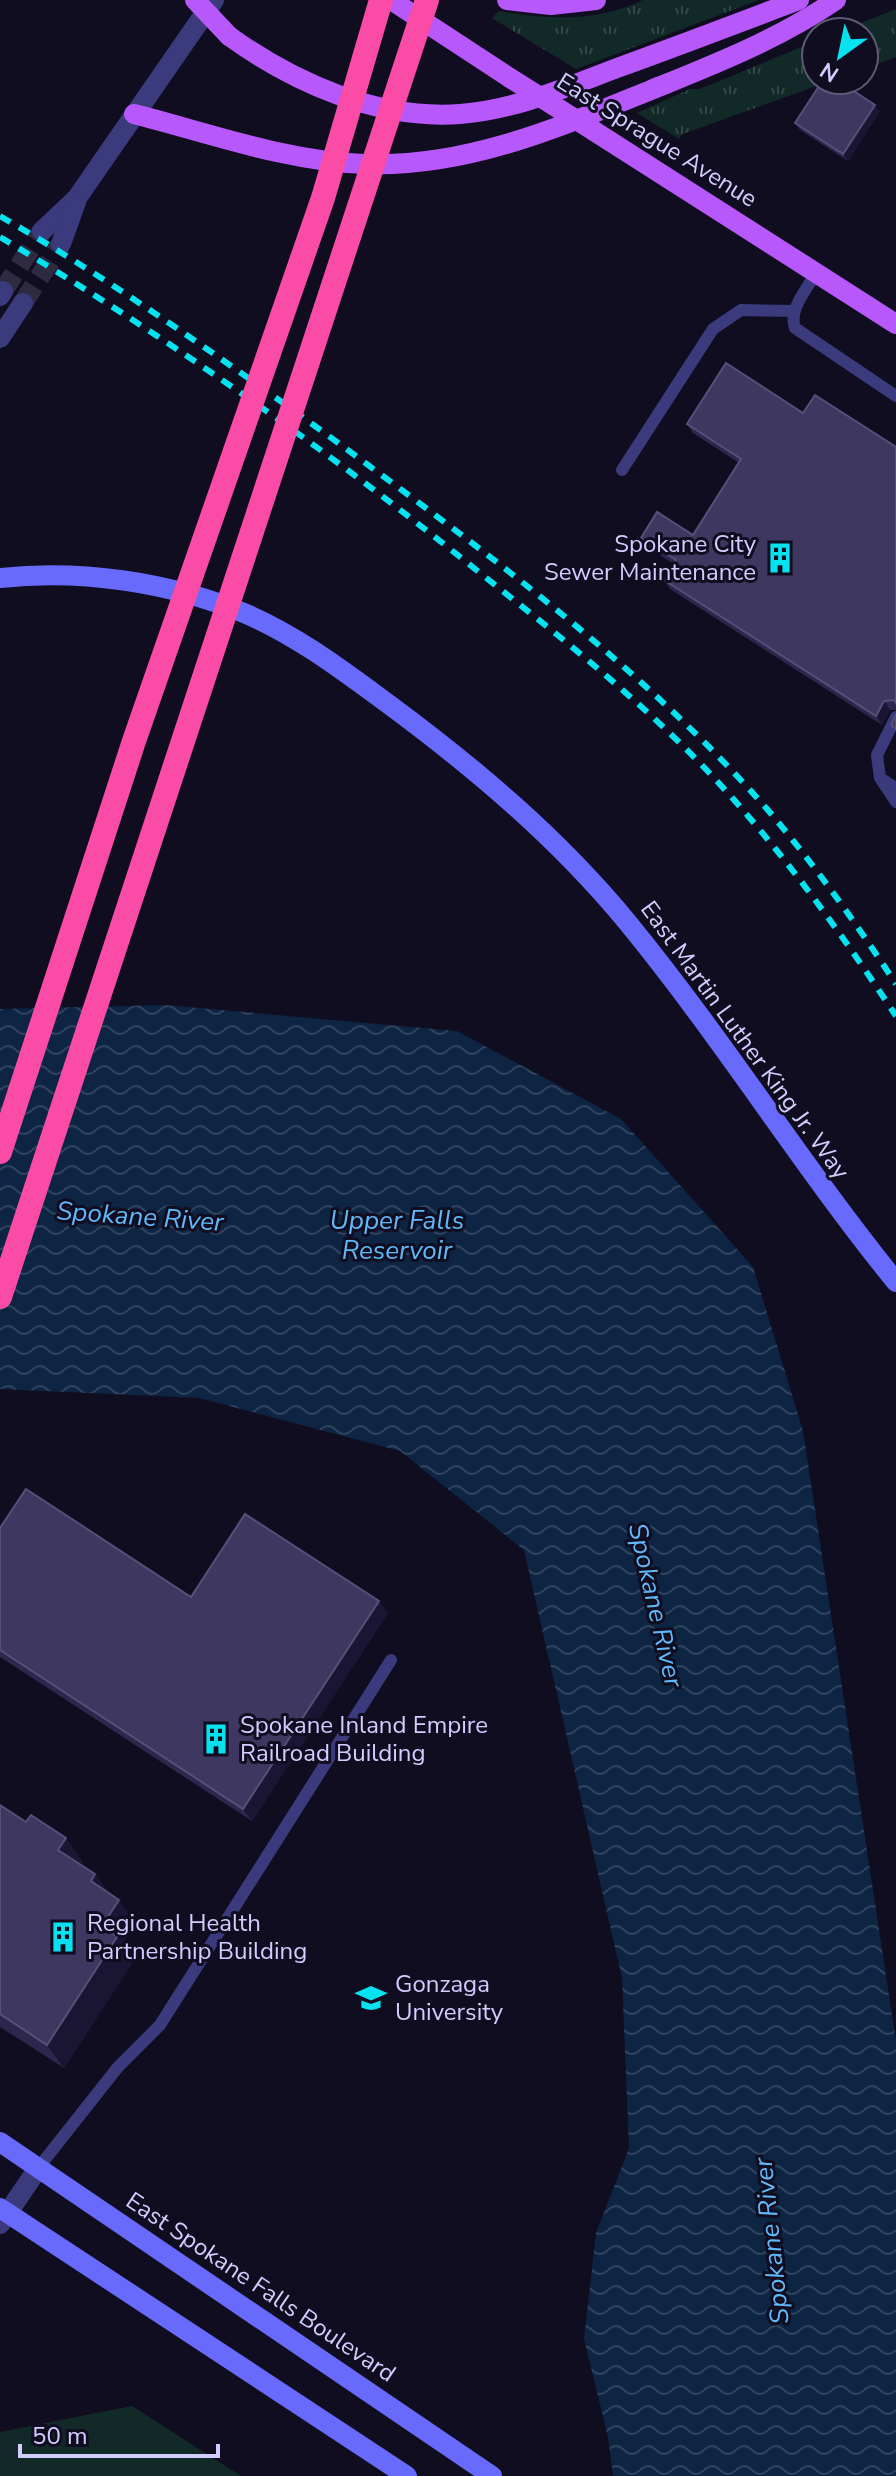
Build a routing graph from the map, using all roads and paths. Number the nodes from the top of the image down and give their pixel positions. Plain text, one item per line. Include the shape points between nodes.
1 (195, 0) edge
2 (214, 0) edge
3 (381, 0) edge
4 (391, 0) edge
5 (427, 0) edge
6 (507, 0) edge
7 (596, 0) edge
8 (799, 0) edge
9 (836, 0) edge
10 (134, 114) junction
11 (77, 198) junction
12 (42, 231) tunnel mouth
13 (61, 244) tunnel mouth
14 (816, 273) junction
15 (23, 303) tunnel mouth
16 (794, 311) junction
17 (896, 324) edge
18 (0, 338) edge
19 (896, 396) edge
20 (622, 470) dead end
21 (0, 578) edge
22 (896, 717) edge
23 (880, 778) junction
24 (896, 788) edge
25 (896, 802) edge
26 (0, 1152) edge
27 (896, 1282) edge
28 (0, 1297) edge
29 (391, 1660) dead end
30 (0, 2142) edge
31 (39, 2167) junction
32 (3, 2215) edge
33 (407, 2476) edge
34 (492, 2476) edge

1 - 8 main road, bridge via 229,36 285,71 340,95 403,111 459,114 527,101
2 - 10 street
3 - 26 highway, bridge via 323,198 134,741
4 - 14 main road, East Sprague Avenue, bridge
5 - 28 highway, bridge
6 - 7 main road via 551,5
9 - 10 main road via 795,28 688,75 486,151 367,165 323,160
10 - 11 street
11 - 12 street
11 - 13 street
14 - 16 lane
14 - 17 main road, East Sprague Avenue
15 - 18 street
16 - 19 lane via 792,320 802,336
16 - 20 lane via 741,310 713,329
21 - 27 street, East Martin Luther King Jr. Way via 99,578 167,590 244,613 312,650 444,745 510,800 626,920 813,1178
22 - 23 lane via 877,755
23 - 24 lane
23 - 25 lane
29 - 31 lane via 160,2025 118,2067
30 - 31 street, East Spokane Falls Boulevard
31 - 32 street
31 - 34 street, East Spokane Falls Boulevard
32 - 33 street

